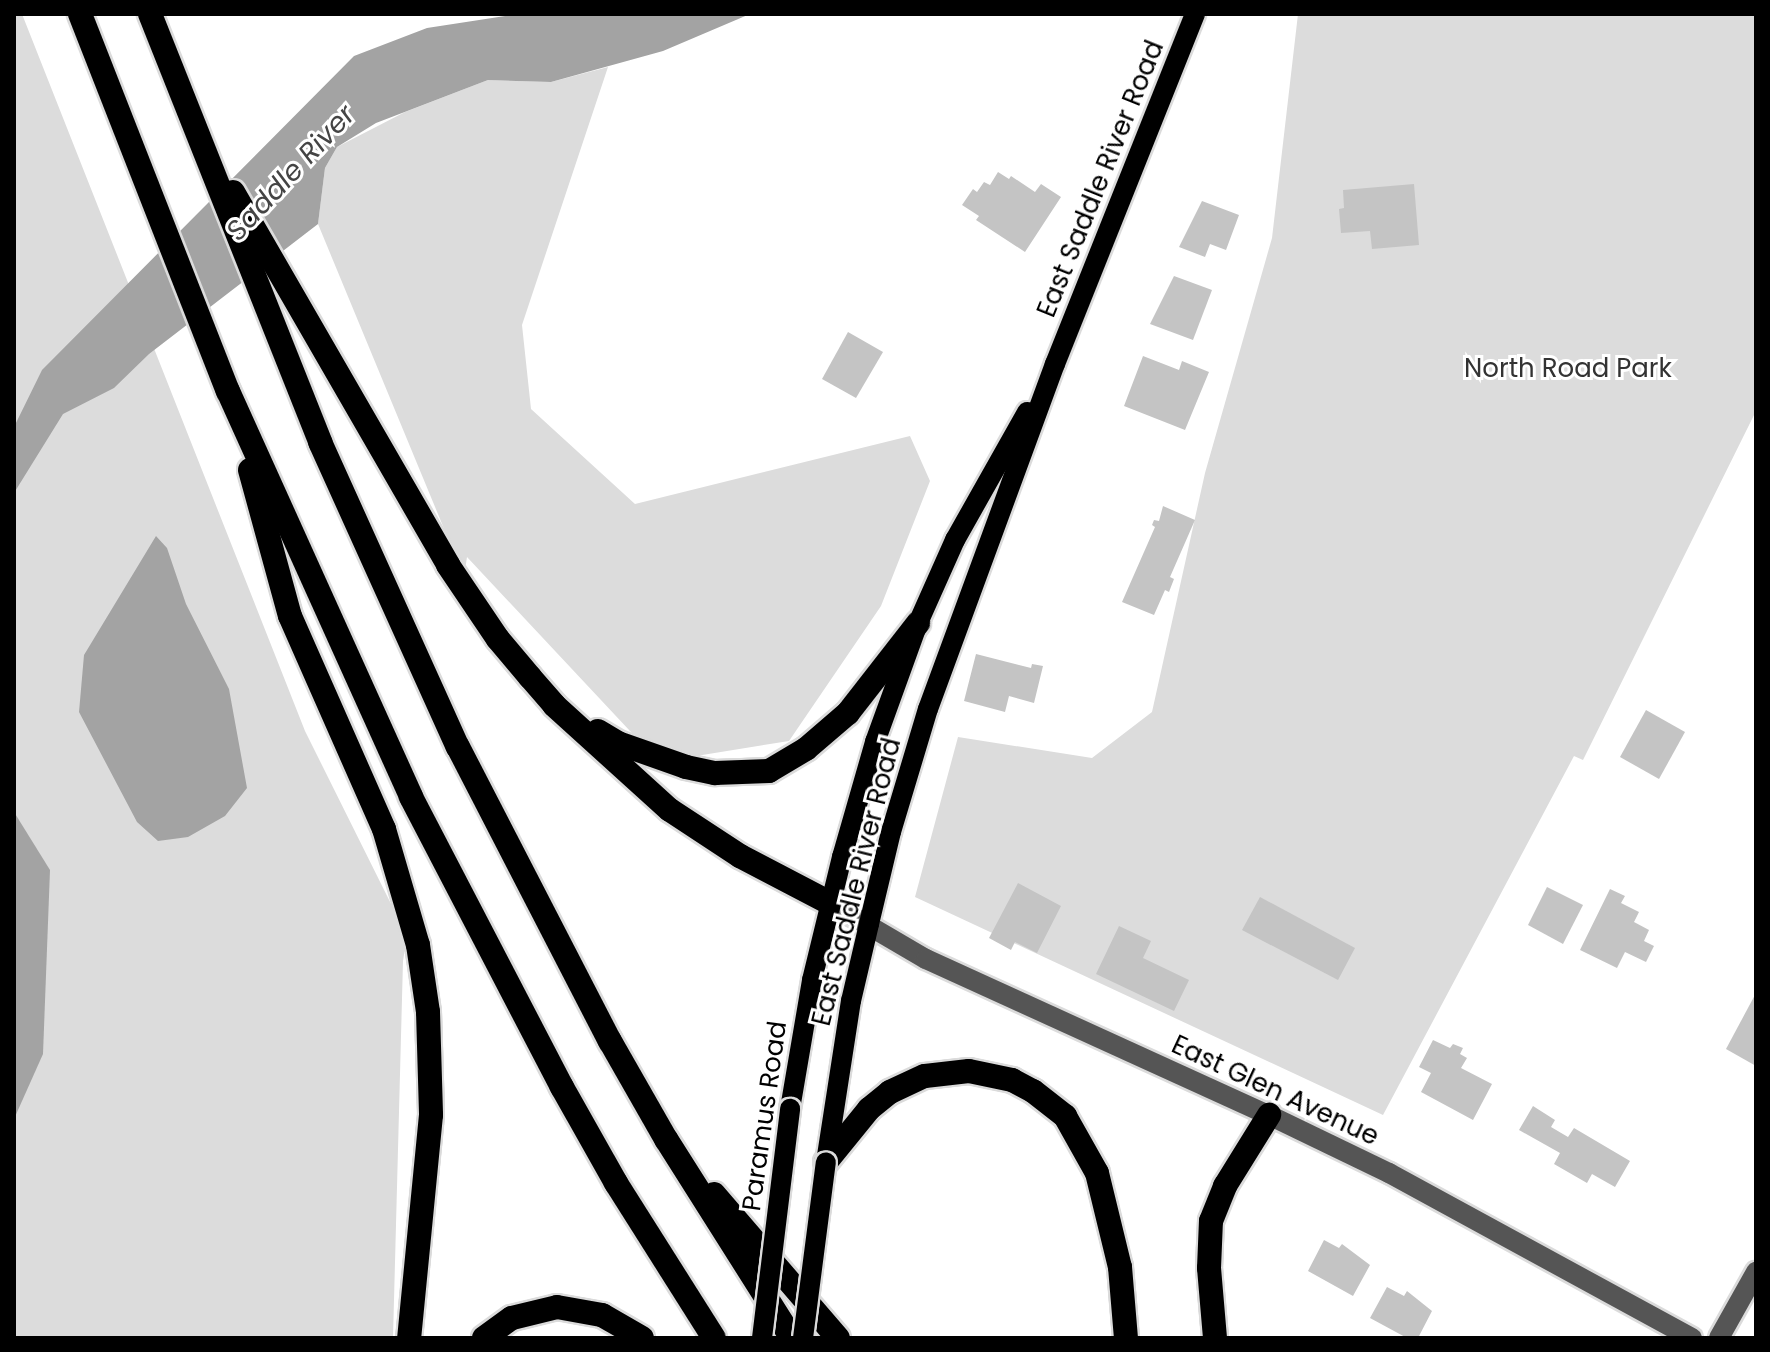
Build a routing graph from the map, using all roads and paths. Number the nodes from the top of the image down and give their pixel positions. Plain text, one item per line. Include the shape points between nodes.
1 (80, 14) edge
2 (150, 14) edge
3 (1195, 14) edge
4 (193, 124) junction
5 (1055, 364) junction
6 (228, 391) junction
7 (918, 623) junction
8 (554, 705) junction
9 (830, 903) junction
10 (869, 924) junction
11 (1269, 1115) junction
12 (666, 1139) junction
13 (826, 1162) junction
14 (1756, 1272) edge
15 (1660, 1330) edge
16 (409, 1338) edge
17 (484, 1338) edge
18 (642, 1338) edge
19 (714, 1338) edge
20 (762, 1338) edge
21 (792, 1338) edge
22 (803, 1338) edge
23 (838, 1338) edge
24 (1126, 1338) edge
25 (1215, 1338) edge
26 (1692, 1338) edge
27 (1719, 1338) edge

1 - 6 highway
2 - 4 highway
3 - 5 main road, East Saddle River Road
4 - 8 highway via 456,578 498,639
4 - 12 highway via 281,348 411,648 507,847
5 - 7 main road, East Saddle River Road via 955,540
5 - 10 main road, East Saddle River Road via 928,709
6 - 16 highway via 290,616 384,829 418,945 428,1012 431,1115
6 - 19 highway via 364,698 460,896 616,1183
7 - 8 highway via 848,713 806,749 769,771 715,773 664,761 618,743
7 - 9 main road, East Saddle River Road via 871,755
8 - 9 highway via 670,810 740,856
9 - 10 street, East Glen Avenue
9 - 20 main road, Paramus Road, bridge via 790,1109
10 - 11 street, East Glen Avenue via 926,959
10 - 13 main road, East Saddle River Road via 851,1001
11 - 15 street, East Glen Avenue via 1447,1204
11 - 25 highway via 1225,1186 1211,1221
12 - 21 highway
12 - 23 highway
13 - 22 main road, East Saddle River Road, bridge
13 - 24 highway via 869,1109 925,1076 969,1071 1012,1080 1033,1091 1065,1116 1097,1173 1115,1240
14 - 27 street
15 - 26 street, East Glen Avenue
17 - 18 highway via 512,1318 557,1307 602,1315

